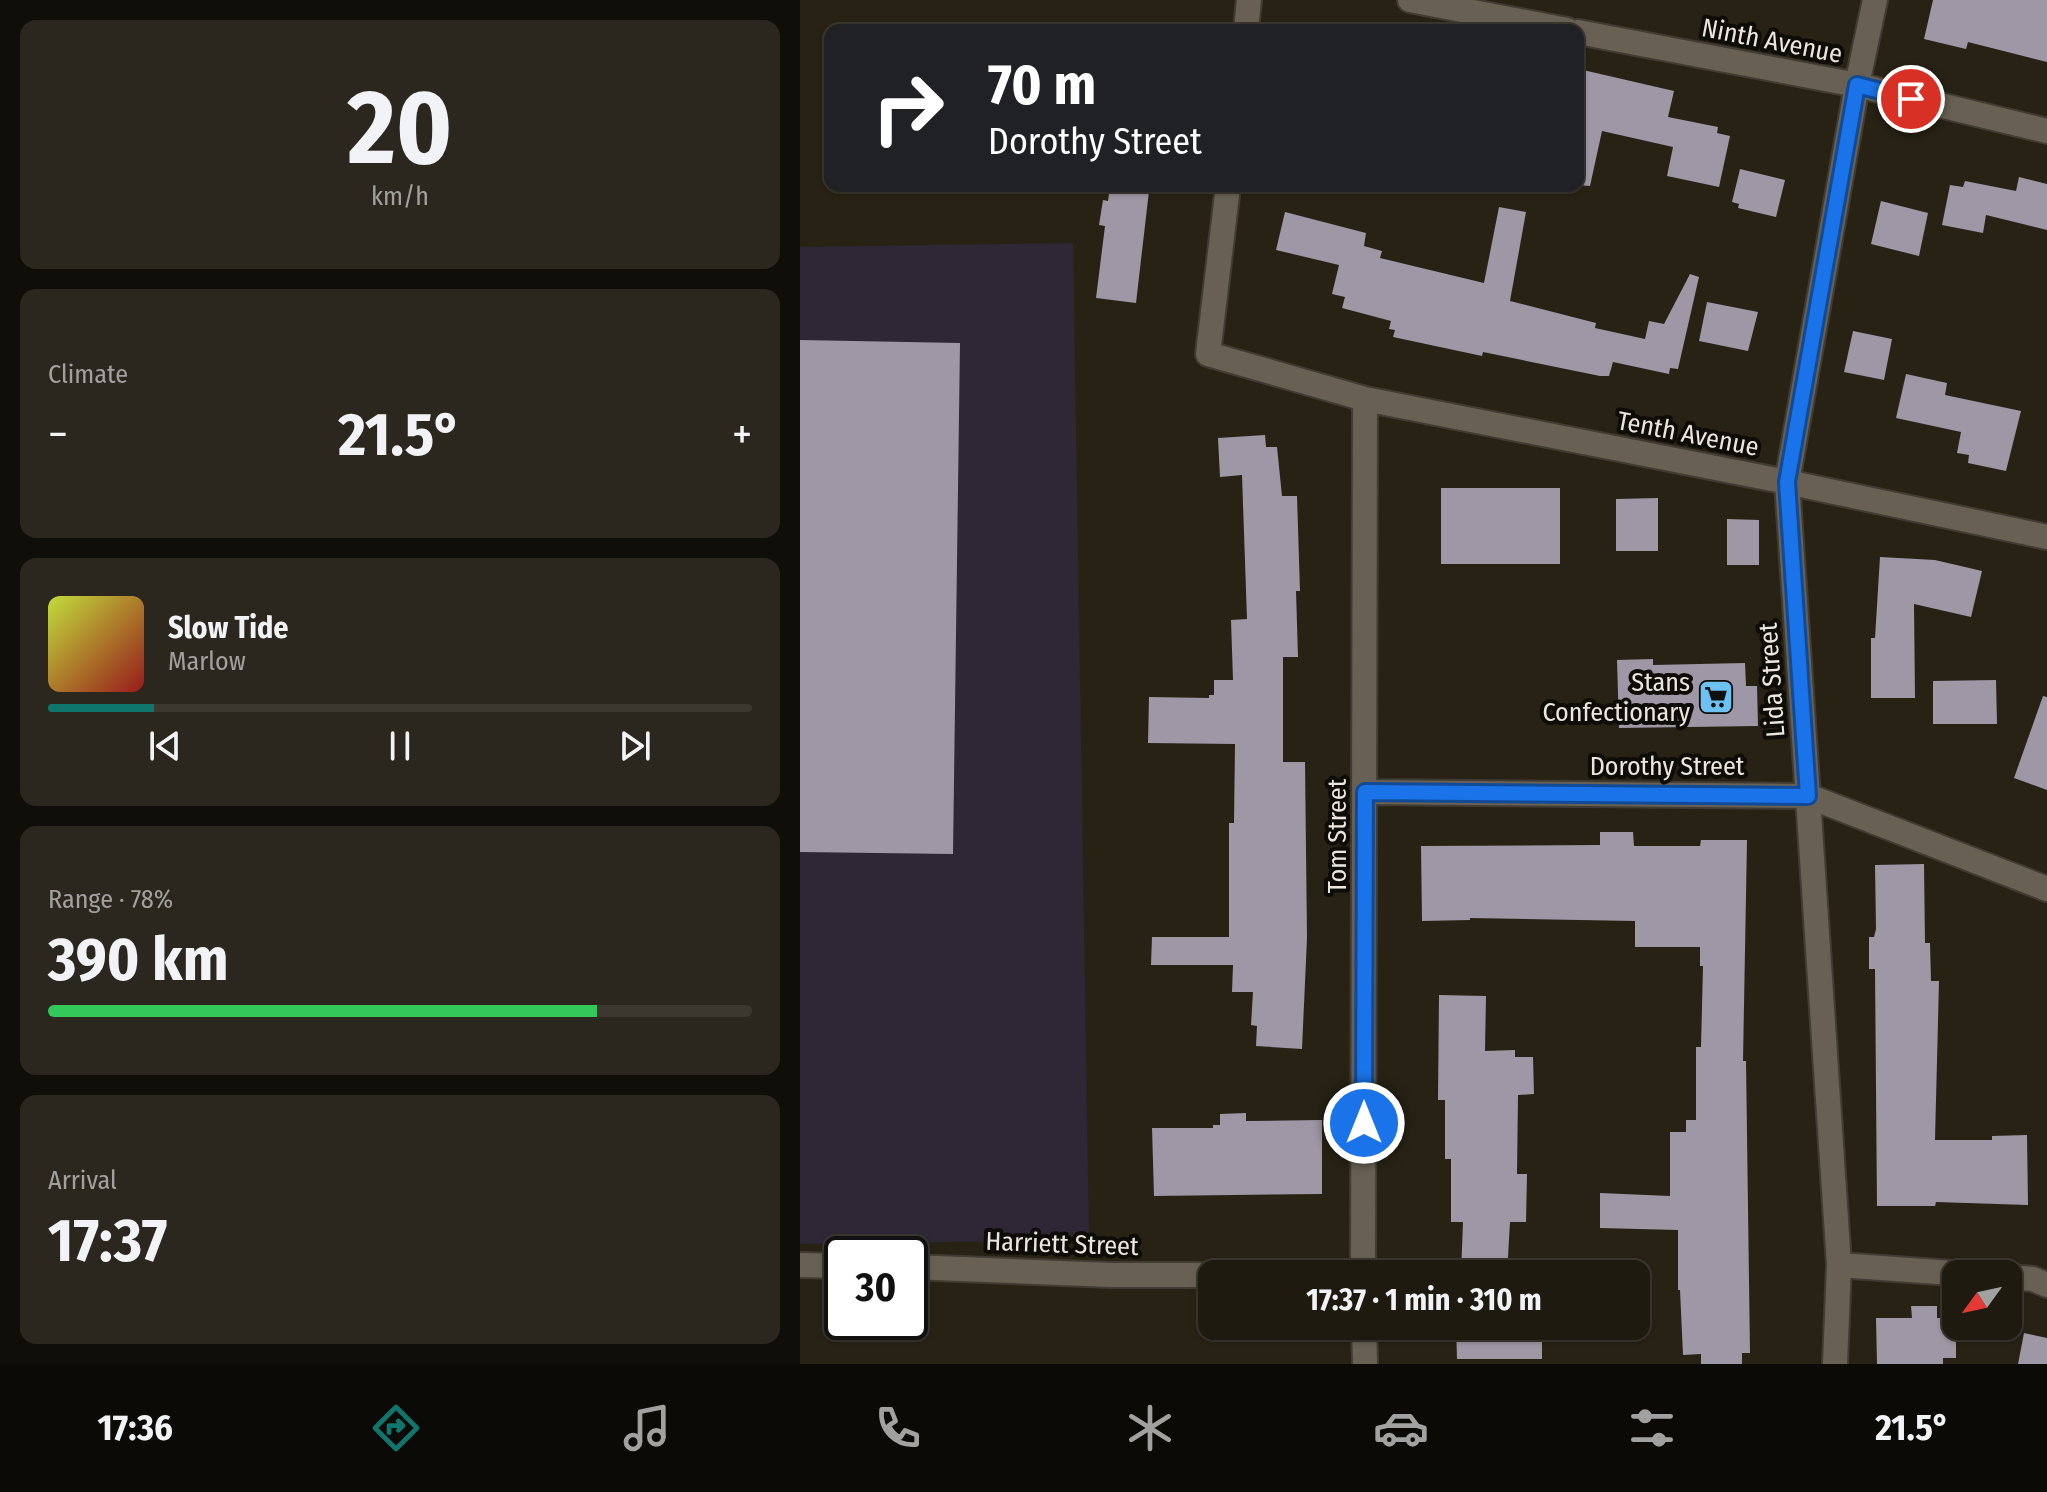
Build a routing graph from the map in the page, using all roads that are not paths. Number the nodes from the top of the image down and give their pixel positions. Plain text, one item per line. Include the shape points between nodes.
1 (1249, 0) edge
2 (1410, 0) edge
3 (1875, 0) edge
4 (1247, 24) edge
5 (1536, 24) edge
6 (1584, 33) edge
7 (1857, 85) junction
8 (2047, 131) edge
9 (1227, 192) edge
10 (1365, 399) junction
11 (1787, 482) junction
12 (2047, 537) edge
13 (1365, 792) junction
14 (1808, 796) junction
15 (2047, 889) edge
16 (1363, 1260) edge
17 (800, 1265) edge
18 (1839, 1265) junction
19 (824, 1266) edge
20 (928, 1268) edge
21 (1942, 1272) edge
22 (1198, 1275) edge
23 (2022, 1278) edge
24 (2047, 1285) edge
25 (1364, 1340) edge
26 (1365, 1364) edge
27 (1835, 1364) edge

1 - 4 street
2 - 5 street
3 - 7 street, Lida Street
6 - 7 street, Ninth Avenue
7 - 8 street, Ninth Avenue
7 - 11 street, Lida Street
9 - 10 street, Tenth Avenue via 1208,354
10 - 11 street, Tenth Avenue
10 - 13 street, Tom Street
11 - 12 street, Tenth Avenue
11 - 14 street, Lida Street
13 - 14 street, Dorothy Street
13 - 16 street, Tom Street
14 - 15 street, Dorothy Street
14 - 18 street, Lida Street
17 - 19 street
18 - 21 street
18 - 27 street, Lida Street
20 - 22 street, Harriett Street
23 - 24 street
25 - 26 street

